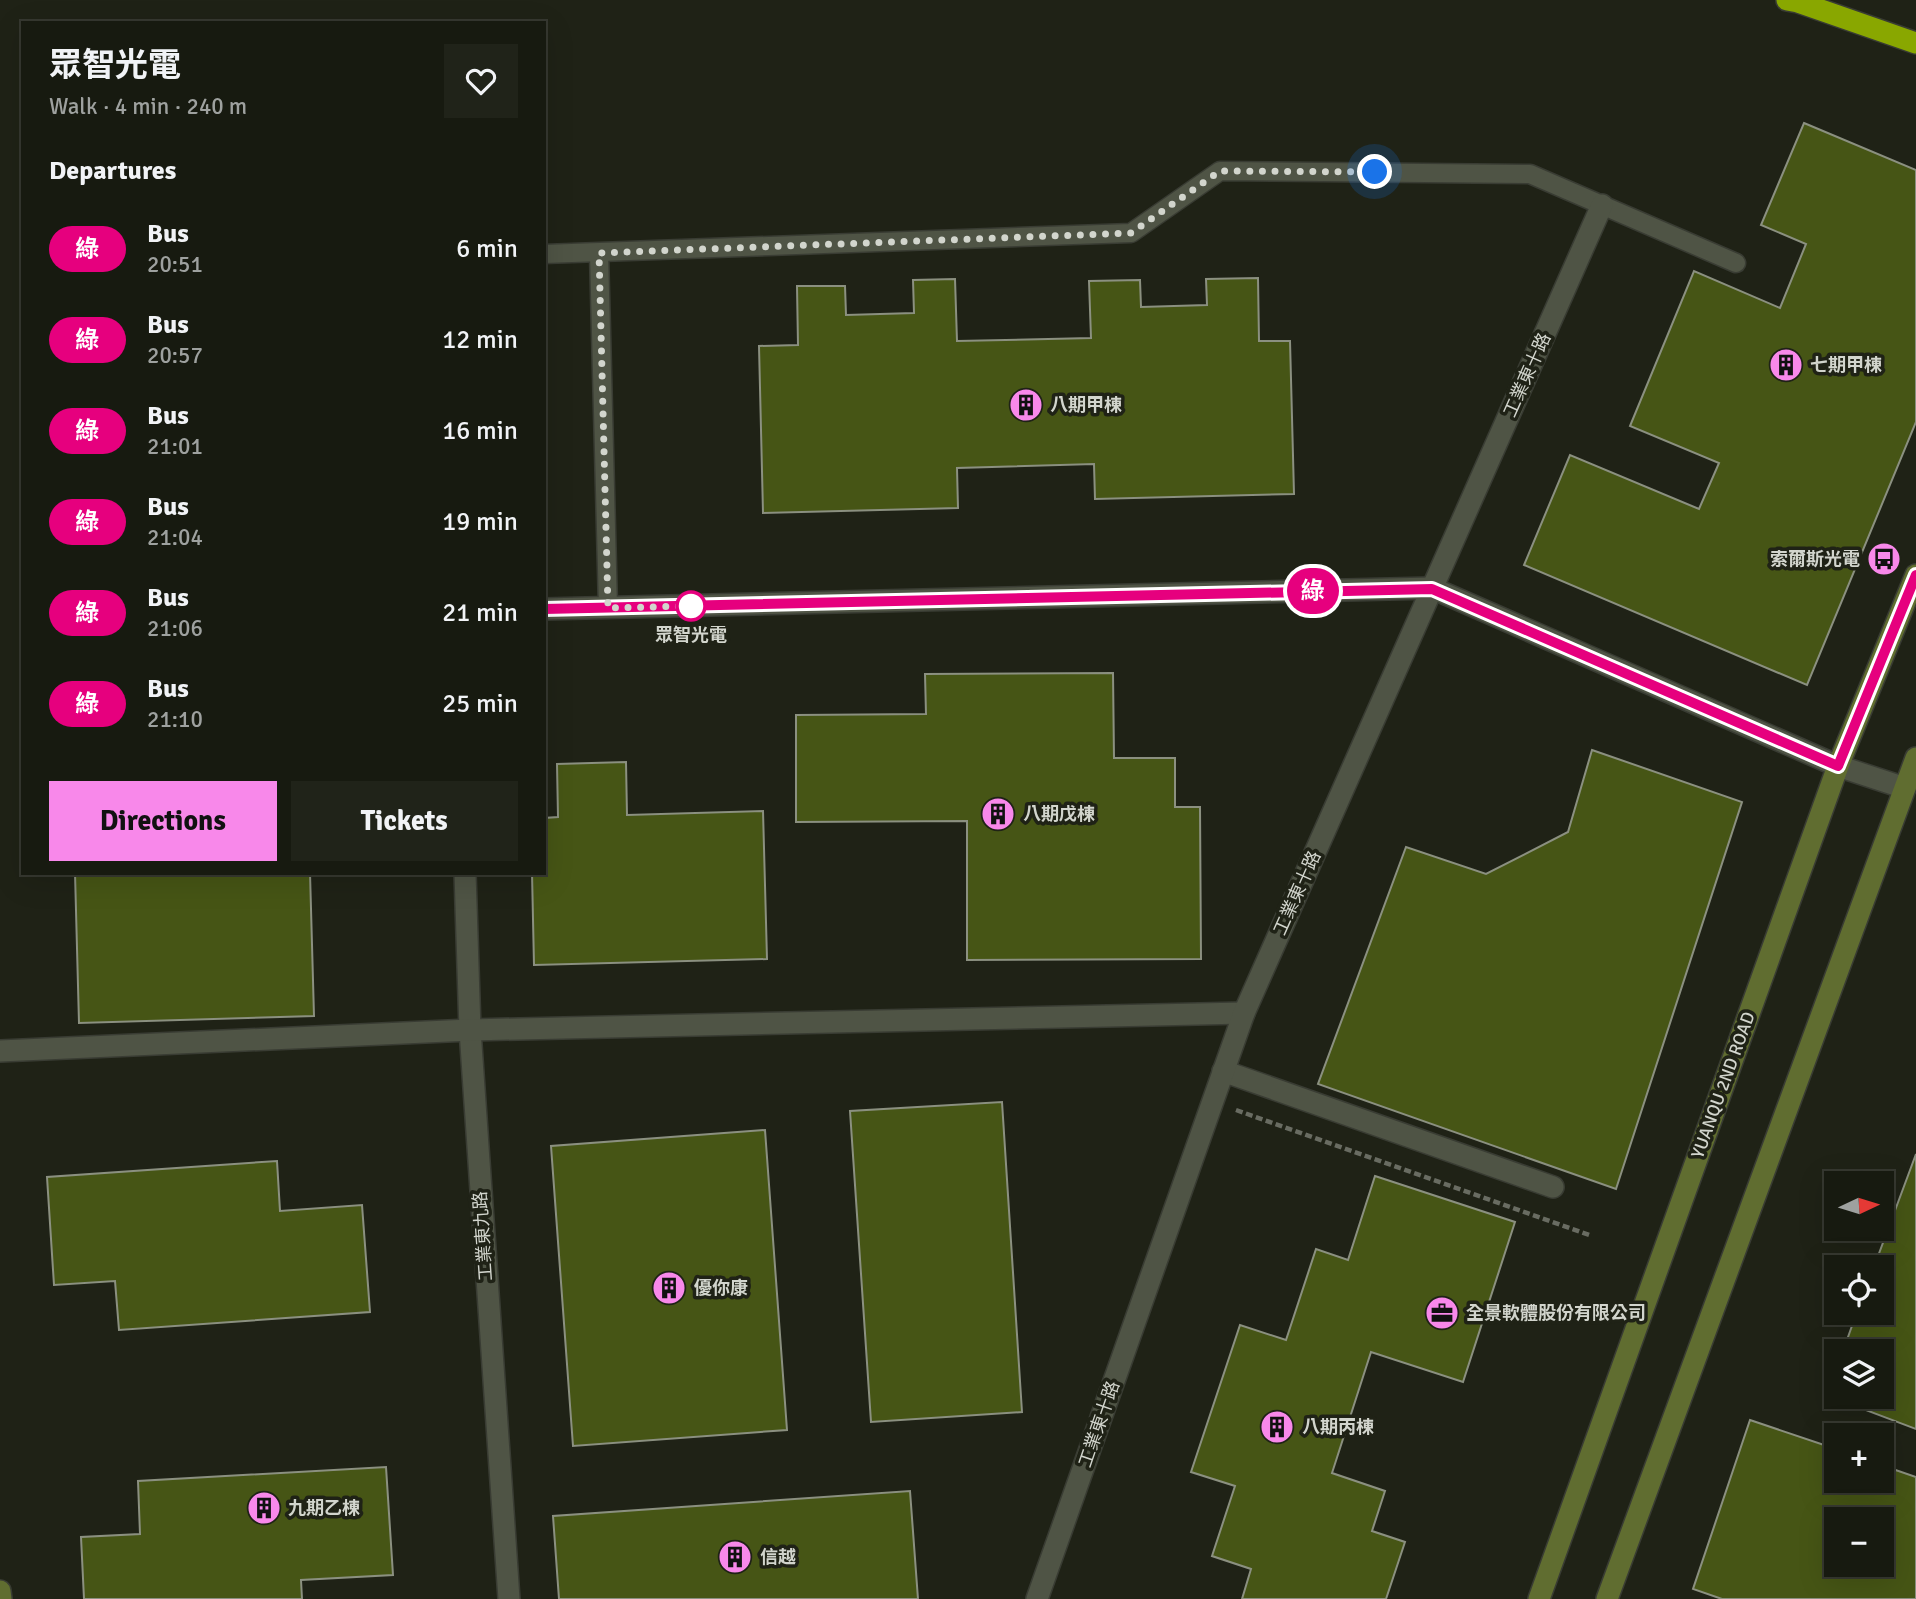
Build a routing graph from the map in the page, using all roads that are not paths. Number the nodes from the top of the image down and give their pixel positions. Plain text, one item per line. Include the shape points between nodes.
1 (1787, 0) edge
2 (1916, 43) edge
3 (1602, 205) junction
4 (599, 253) junction
5 (546, 254) edge
6 (1736, 263) dead end
7 (1916, 575) edge
8 (1432, 589) junction
9 (608, 608) junction
10 (546, 609) edge
11 (1916, 758) edge
12 (1838, 766) junction
13 (1905, 788) junction
14 (465, 875) edge
15 (1244, 1013) junction
16 (470, 1030) junction
17 (0, 1051) edge
18 (1223, 1071) junction
19 (1553, 1187) dead end
20 (0, 1591) edge
21 (1, 1599) edge
22 (509, 1599) edge
23 (1037, 1599) edge
24 (1539, 1599) edge
25 (1607, 1599) edge

1 - 2 highway
3 - 4 lane via 1530,174 1220,171 1131,233
3 - 6 lane
3 - 8 street, 工業東十路
4 - 5 lane
4 - 9 lane
7 - 12 street, YUANQU 2ND ROAD
8 - 9 street
8 - 12 street
8 - 15 street, 工業東十路
9 - 10 street
11 - 13 street
12 - 13 street
12 - 24 street, YUANQU 2ND ROAD
13 - 25 street
14 - 16 street, 工業東九路
15 - 16 street
15 - 18 street, 工業東十路
16 - 17 street
16 - 22 street, 工業東九路
18 - 19 street
18 - 23 street, 工業東十路
20 - 21 street

